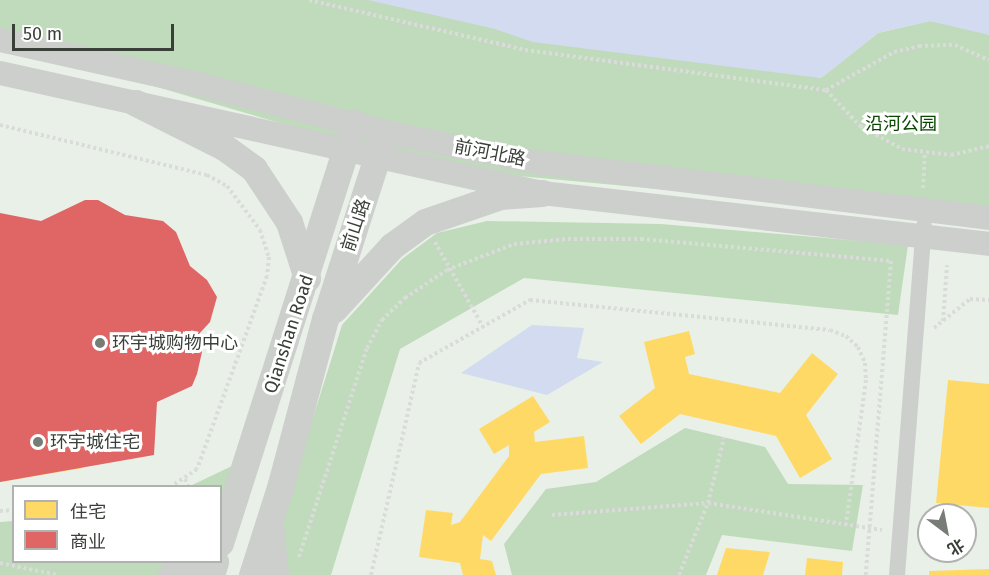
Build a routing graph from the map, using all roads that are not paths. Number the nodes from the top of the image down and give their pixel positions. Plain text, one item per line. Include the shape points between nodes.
1 (0, 39) edge
2 (0, 73) edge
3 (136, 103) junction
4 (350, 136) junction
5 (381, 144) junction
6 (542, 193) junction
7 (924, 212) junction
8 (989, 218) edge
9 (924, 237) junction
10 (989, 244) edge
11 (308, 278) junction
12 (325, 319) junction
13 (272, 513) junction
14 (227, 517) edge
15 (222, 536) edge
16 (188, 563) edge
17 (286, 568) edge
18 (171, 575) edge
19 (252, 575) edge
20 (897, 575) edge

1 - 4 main road, 前河北路
2 - 3 main road, 前河北路
3 - 4 main road, 前河北路
3 - 11 main road via 224,147 254,169 290,222
4 - 5 main road, 前河北路
4 - 11 main road, Qianshan Road
5 - 6 main road, 前河北路
5 - 7 main road, 前河北路
5 - 12 main road, 前山路
6 - 9 main road, 前河北路
6 - 12 main road via 500,196 425,222 367,270
7 - 8 main road, 前河北路
7 - 9 street
9 - 10 main road, 前河北路
9 - 20 street
11 - 14 main road, Qianshan Road
12 - 13 main road, Qianshan Road
13 - 17 main road
13 - 19 main road, Qianshan Road
14 - 15 main road, Qianshan Road
16 - 18 main road

